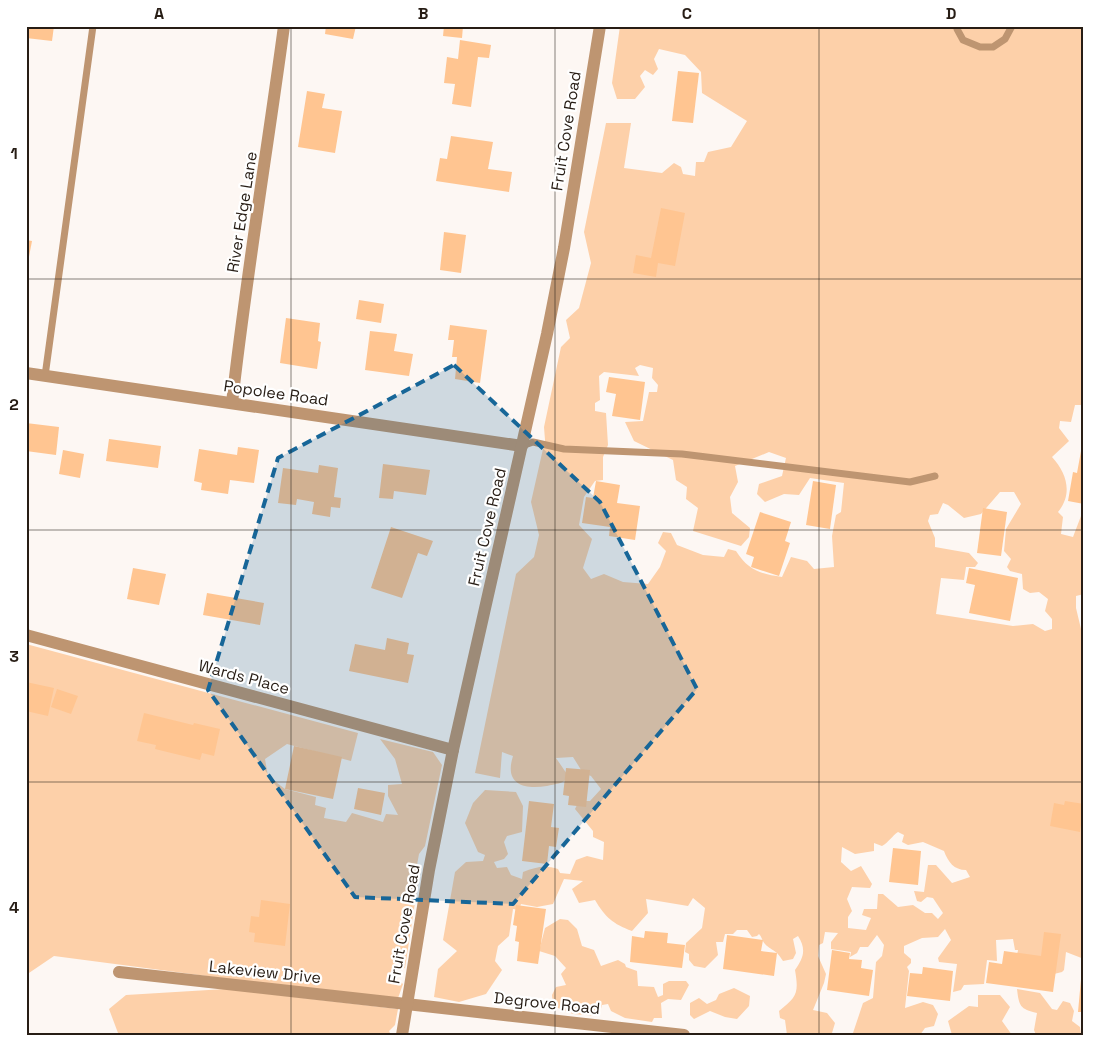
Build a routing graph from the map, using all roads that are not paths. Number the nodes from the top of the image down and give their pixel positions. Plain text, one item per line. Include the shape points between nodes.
1 (93, 26) edge
2 (284, 26) edge
3 (600, 26) edge
4 (958, 26) edge
5 (1012, 26) edge
6 (26, 373) edge
7 (45, 376) junction
8 (232, 403) junction
9 (522, 446) junction
10 (935, 476) dead end
11 (26, 635) edge
12 (453, 750) junction
13 (119, 972) dead end
14 (407, 1004) junction
15 (402, 1035) edge
16 (684, 1035) edge

1 - 7 lane
2 - 8 street, River Edge Lane
3 - 9 street, Fruit Cove Road via 564,248
4 - 5 lane via 963,40 980,47 993,47 1005,39
6 - 7 street, Popolee Road
7 - 8 street, Popolee Road
8 - 9 street, Popolee Road
9 - 10 lane via 533,442 564,449 682,454 910,482
9 - 12 street, Fruit Cove Road
11 - 12 street, Wards Place
12 - 14 street, Fruit Cove Road via 428,870
13 - 14 street, Lakeview Drive
14 - 15 street, Fruit Cove Road
14 - 16 street, Degrove Road

